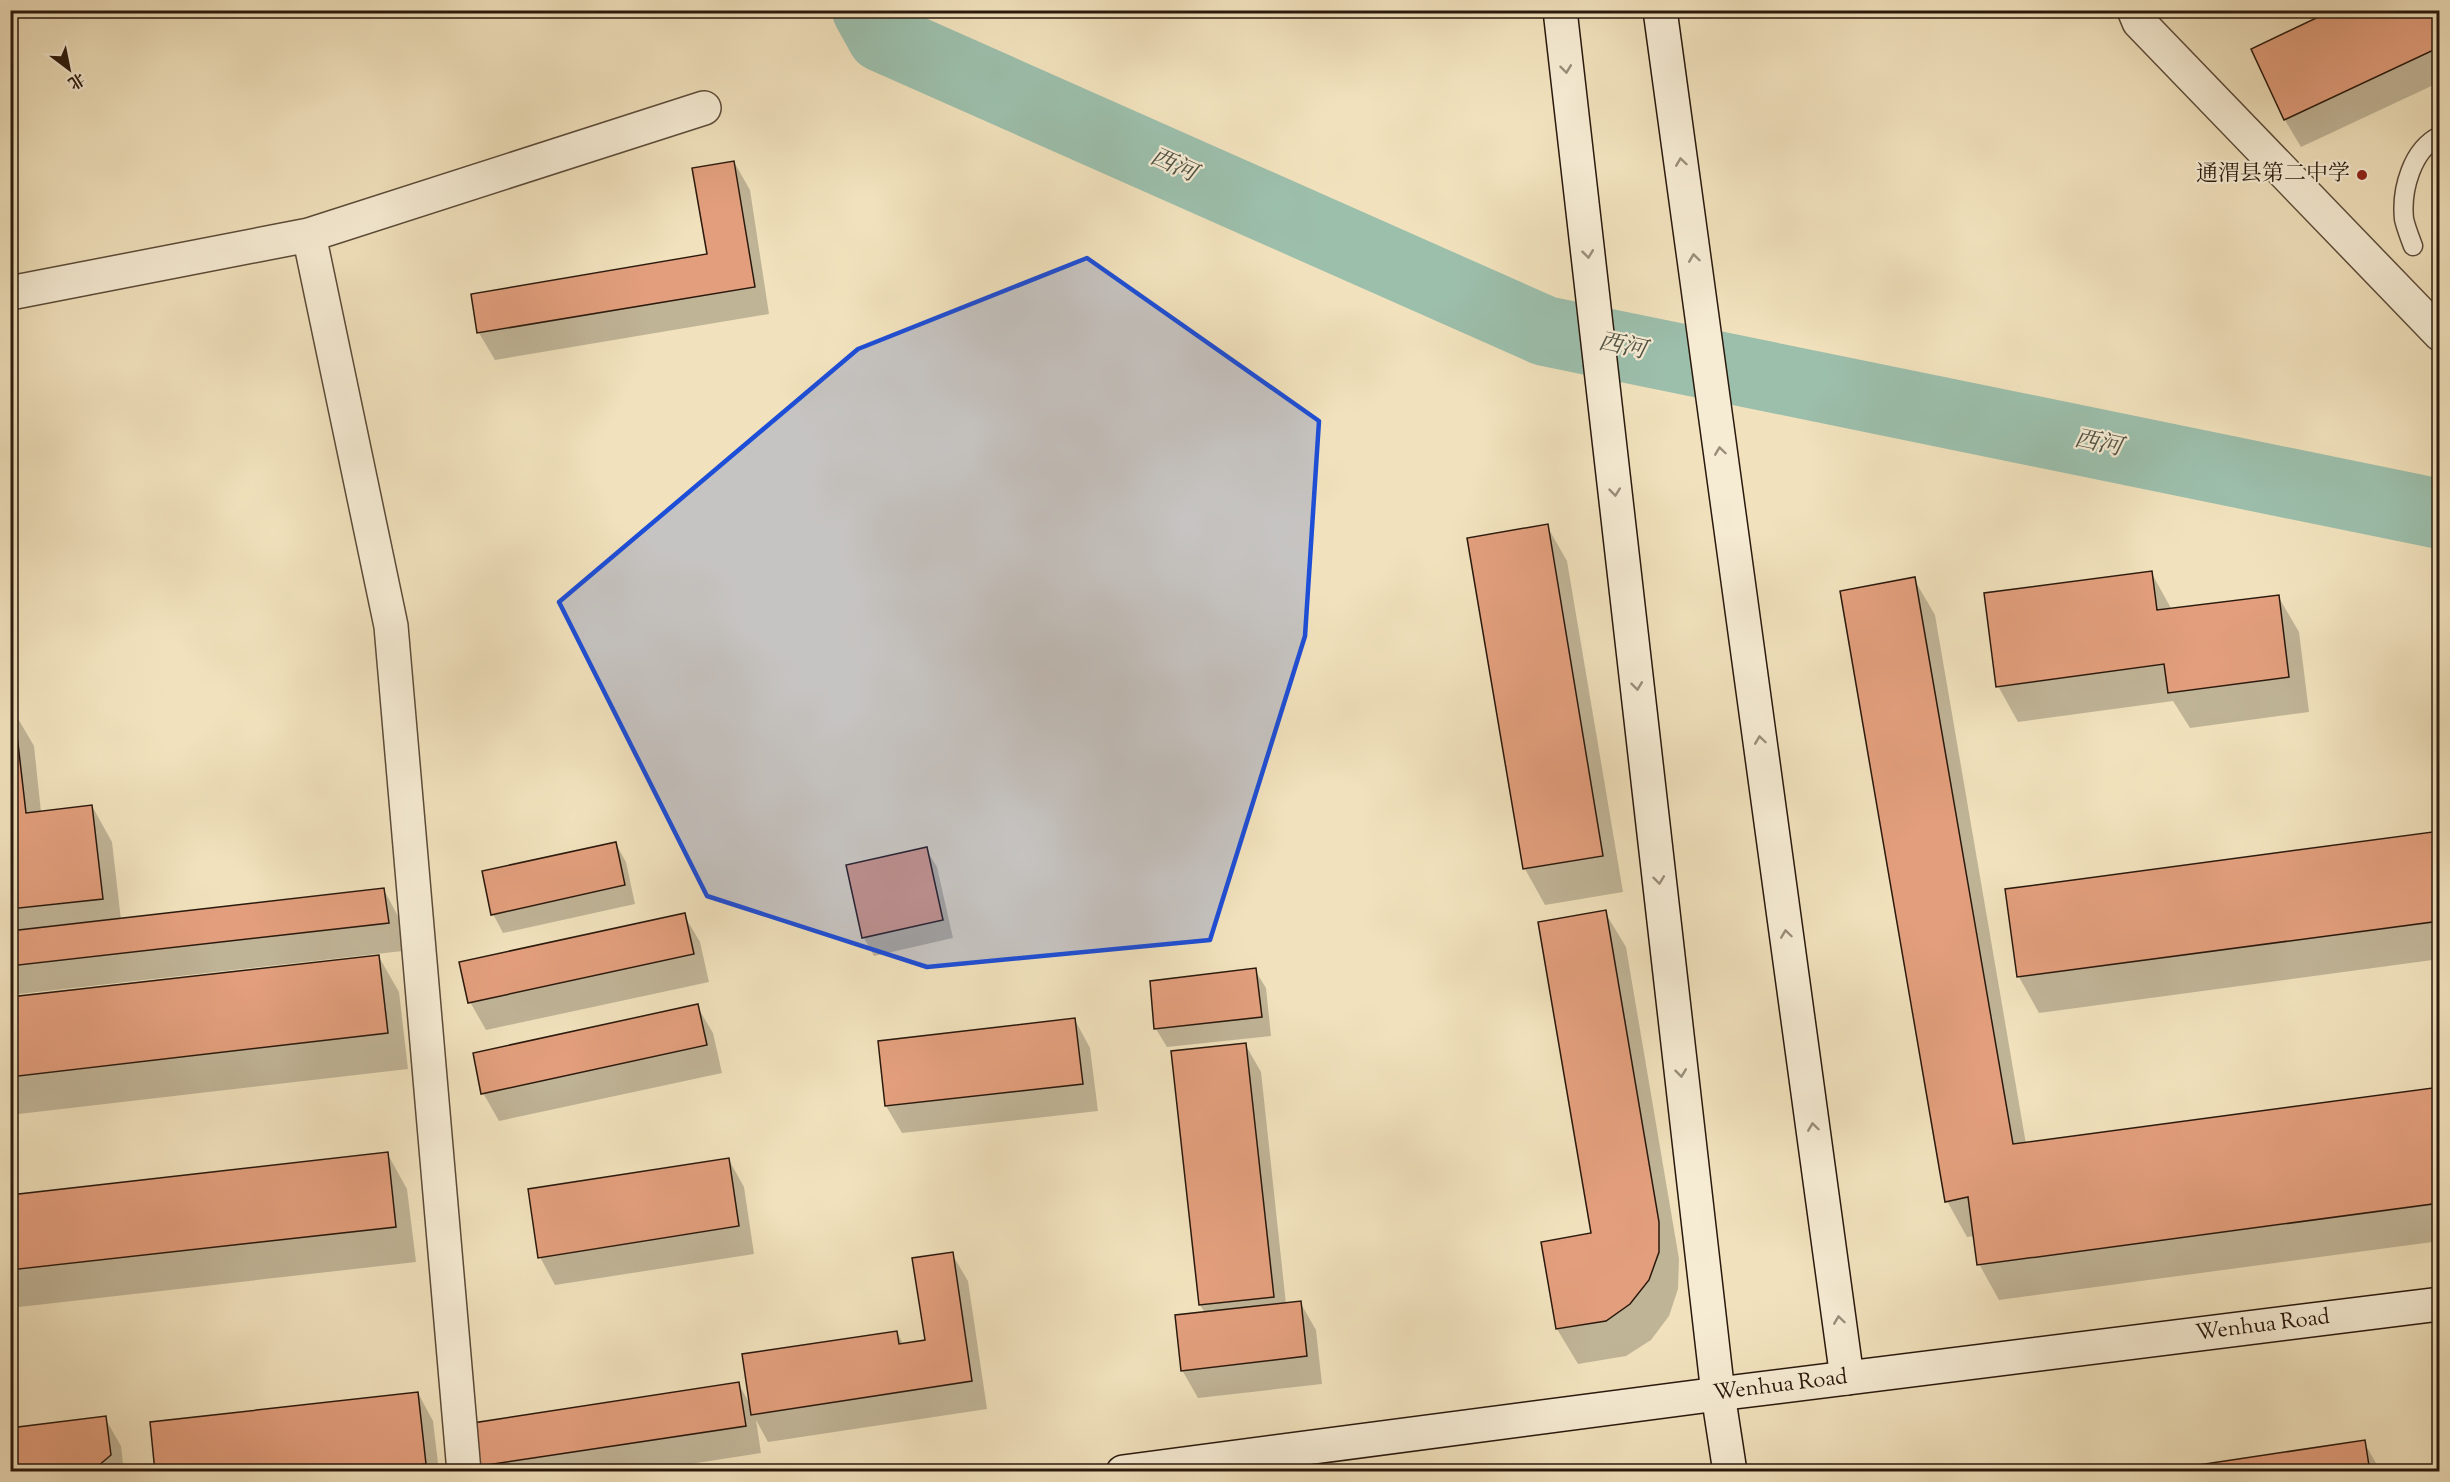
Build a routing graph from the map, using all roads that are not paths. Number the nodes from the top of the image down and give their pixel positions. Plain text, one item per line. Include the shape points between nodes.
1 (1560, 10) edge
2 (1660, 10) edge
3 (2134, 10) edge
4 (704, 108) dead end
5 (2439, 136) edge
6 (309, 235) junction
7 (2412, 246) dead end
8 (10, 293) edge
9 (2439, 334) edge
10 (2439, 1304) edge
11 (1847, 1378) junction
12 (1718, 1394) junction
13 (464, 1472) edge
14 (1123, 1472) edge
15 (1730, 1472) edge

1 -> 12 street
11 -> 2 street
3 - 9 street via 2139,22
4 - 6 street
5 - 7 lane via 2429,141 2413,164 2404,191 2404,219
6 - 8 street
6 - 13 street via 391,626
10 - 11 street, Wenhua Road
11 - 12 street, Wenhua Road
12 - 14 street, Wenhua Road
12 - 15 street

